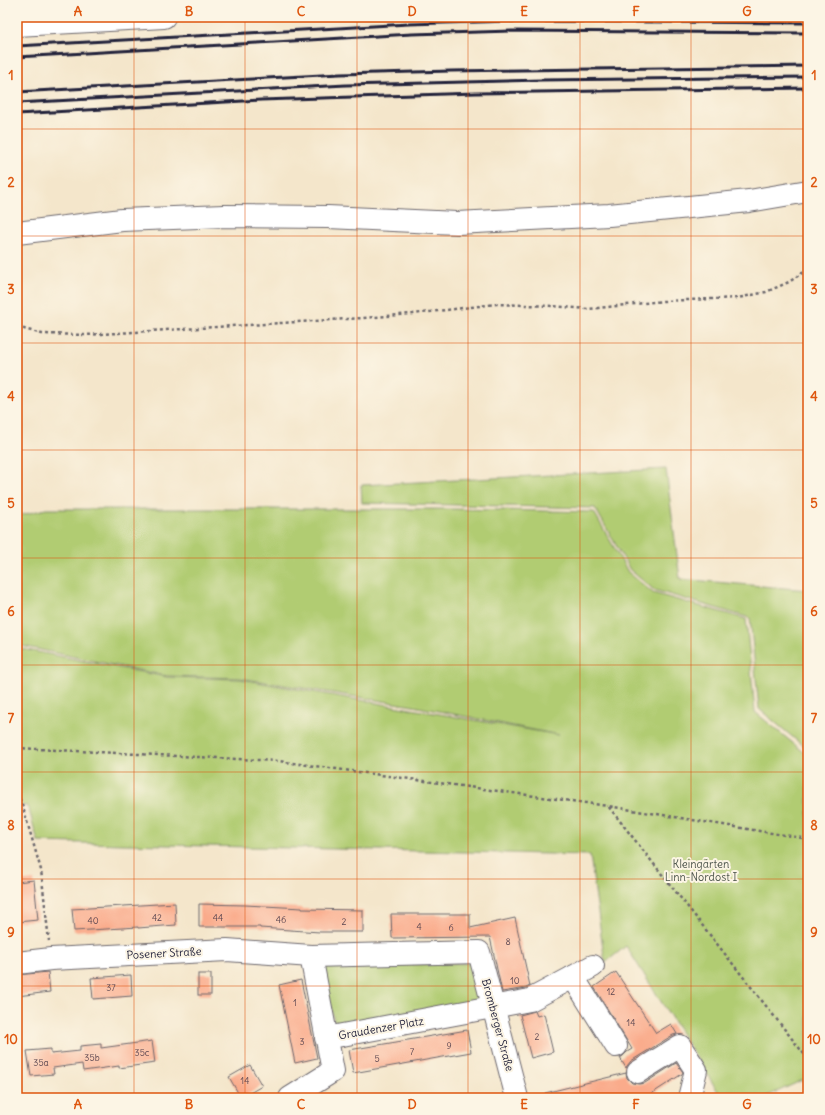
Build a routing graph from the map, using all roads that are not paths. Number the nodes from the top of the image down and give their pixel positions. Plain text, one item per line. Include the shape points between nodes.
1 (164, 17) edge
2 (17, 25) edge
3 (808, 191) edge
4 (17, 233) edge
5 (311, 956) junction
6 (17, 963) edge
7 (593, 966) dead end
8 (573, 976) junction
9 (493, 1007) junction
10 (326, 1038) junction
11 (616, 1046) dead end
12 (638, 1072) dead end
13 (290, 1098) edge
14 (517, 1098) edge
15 (689, 1098) edge

1 - 2 street
3 - 4 street via 749,201 617,214 457,223 328,217 224,216 122,220
5 - 6 street, Posener Straße via 227,950
5 - 9 street, Bromberger Straße via 479,952
5 - 10 street, Graudenzer Platz
7 - 8 street, Graudenzer Platz
8 - 9 street, Graudenzer Platz via 530,1000
8 - 11 street
9 - 10 street, Graudenzer Platz
9 - 14 street, Bromberger Straße
10 - 13 street via 333,1071
12 - 15 street via 680,1046 696,1070

